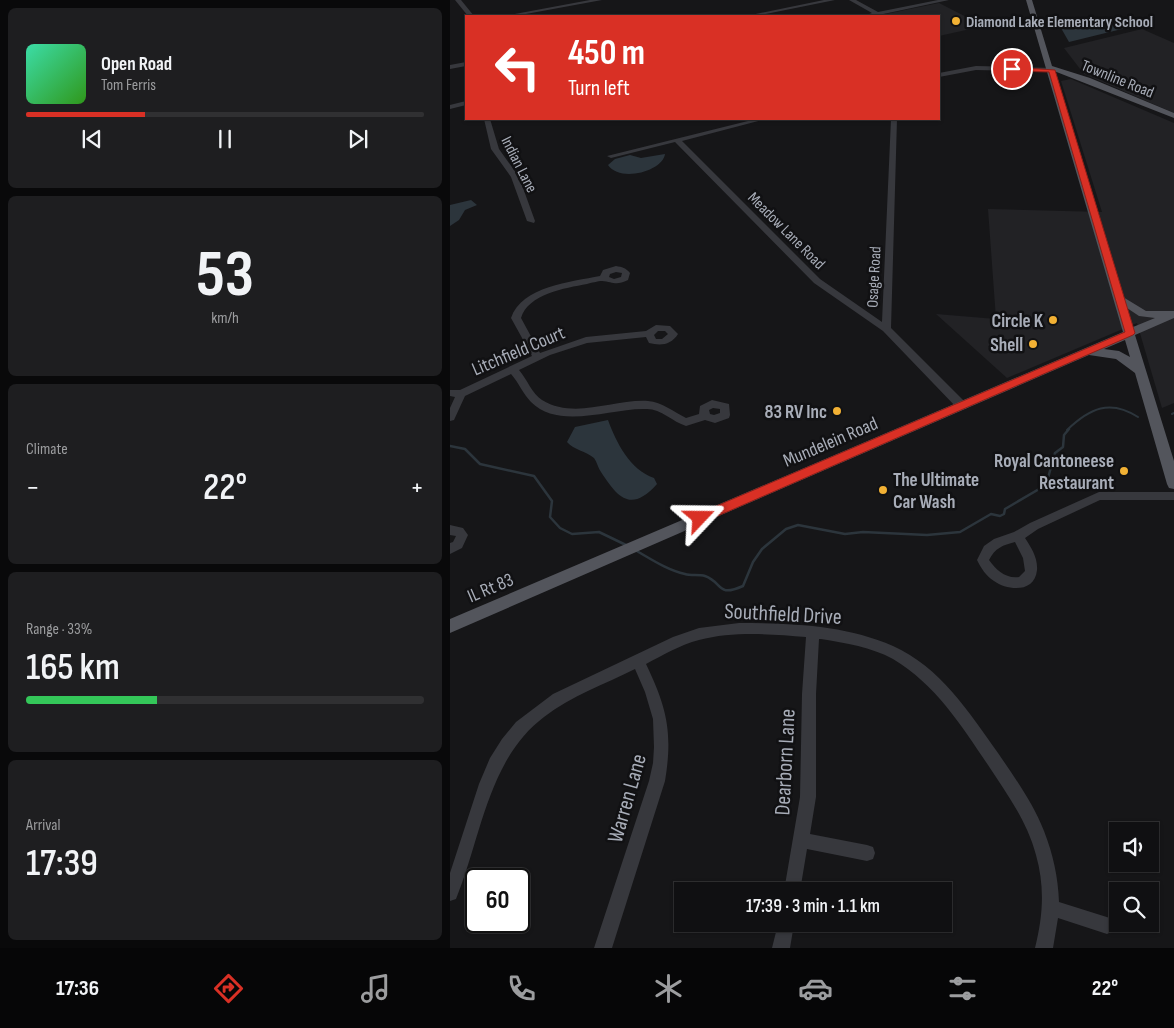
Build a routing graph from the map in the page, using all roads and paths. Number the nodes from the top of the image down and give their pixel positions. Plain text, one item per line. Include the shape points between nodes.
1 (458, 0) edge
2 (599, 0) edge
3 (832, 0) edge
4 (852, 0) edge
5 (946, 0) edge
6 (1029, 0) edge
7 (538, 11) junction
8 (877, 14) junction
9 (470, 15) edge
10 (513, 15) edge
11 (542, 15) edge
12 (754, 15) edge
13 (872, 15) edge
14 (465, 64) edge
15 (450, 67) edge
16 (1052, 73) junction
17 (940, 75) edge
18 (465, 103) edge
19 (450, 107) edge
20 (1174, 116) edge
21 (487, 120) edge
22 (759, 120) edge
23 (894, 120) edge
24 (1174, 121) edge
25 (676, 140) junction
26 (611, 156) dead end
27 (531, 220) dead end
28 (604, 278) dead end
29 (1120, 299) junction
30 (1173, 315) edge
31 (886, 329) junction
32 (1130, 333) junction
33 (649, 334) dead end
34 (1084, 354) junction
35 (537, 357) junction
36 (513, 370) junction
37 (1141, 372) junction
38 (456, 393) edge
39 (962, 406) junction
40 (705, 416) dead end
41 (450, 417) edge
42 (1174, 484) edge
43 (1174, 496) edge
44 (450, 530) edge
45 (1018, 536) dead end
46 (450, 549) edge
47 (545, 584) joint
48 (450, 626) edge
49 (813, 633) junction
50 (638, 661) junction
51 (802, 840) junction
52 (867, 853) dead end
53 (794, 882) edge
54 (450, 892) edge
55 (1050, 907) junction
56 (1107, 925) dead end
57 (784, 932) edge
58 (603, 948) edge
59 (781, 948) edge
60 (1044, 948) edge

1 - 9 street via 459,7
2 - 7 street
3 - 12 street
4 - 8 street
5 - 8 street
6 - 16 main road
7 - 10 street
7 - 11 street
8 - 13 street
14 - 15 street
16 - 17 street via 976,68
16 - 20 main road, Townline Road via 1087,80
16 - 24 main road, Townline Road via 1075,78
16 - 29 main road
18 - 19 street
21 - 27 street, Indian Lane via 495,148 515,177
22 - 25 street
23 - 31 street, Osage Road
25 - 26 street
25 - 31 street, Meadow Lane Road via 817,281
28 - 35 street via 545,293 523,303 516,312 516,318
29 - 30 main road via 1143,314
29 - 32 main road
30 - 32 main road
31 - 39 street, Osage Road
32 - 34 main road, Mundelein Road
32 - 37 main road
33 - 35 street, Litchfield Court via 586,340
34 - 37 main road via 1114,352
34 - 39 main road, Mundelein Road
35 - 36 street, Litchfield Court
36 - 38 street, Litchfield Court
36 - 40 street via 523,379 537,402 560,412 650,405 686,422
37 - 42 main road
38 - 41 street via 458,405
39 - 47 main road, Mundelein Road
43 - 45 street via 1099,496
44 - 46 street via 462,535 458,544
47 - 48 main road, IL Rt 83
49 - 50 street, Southfield Drive via 744,627 712,630
49 - 51 street, Dearborn Lane via 808,797
49 - 55 street, Southfield Drive via 860,640 885,648 909,662 946,695 1018,794 1032,819 1049,872
50 - 54 street, Southfield Drive via 558,699 521,727 502,752 493,772
50 - 58 street, Warren Lane via 660,711 662,756 657,781
51 - 52 street
51 - 53 street, Dearborn Lane
55 - 56 street
55 - 60 street, Southfield Drive
57 - 59 street

